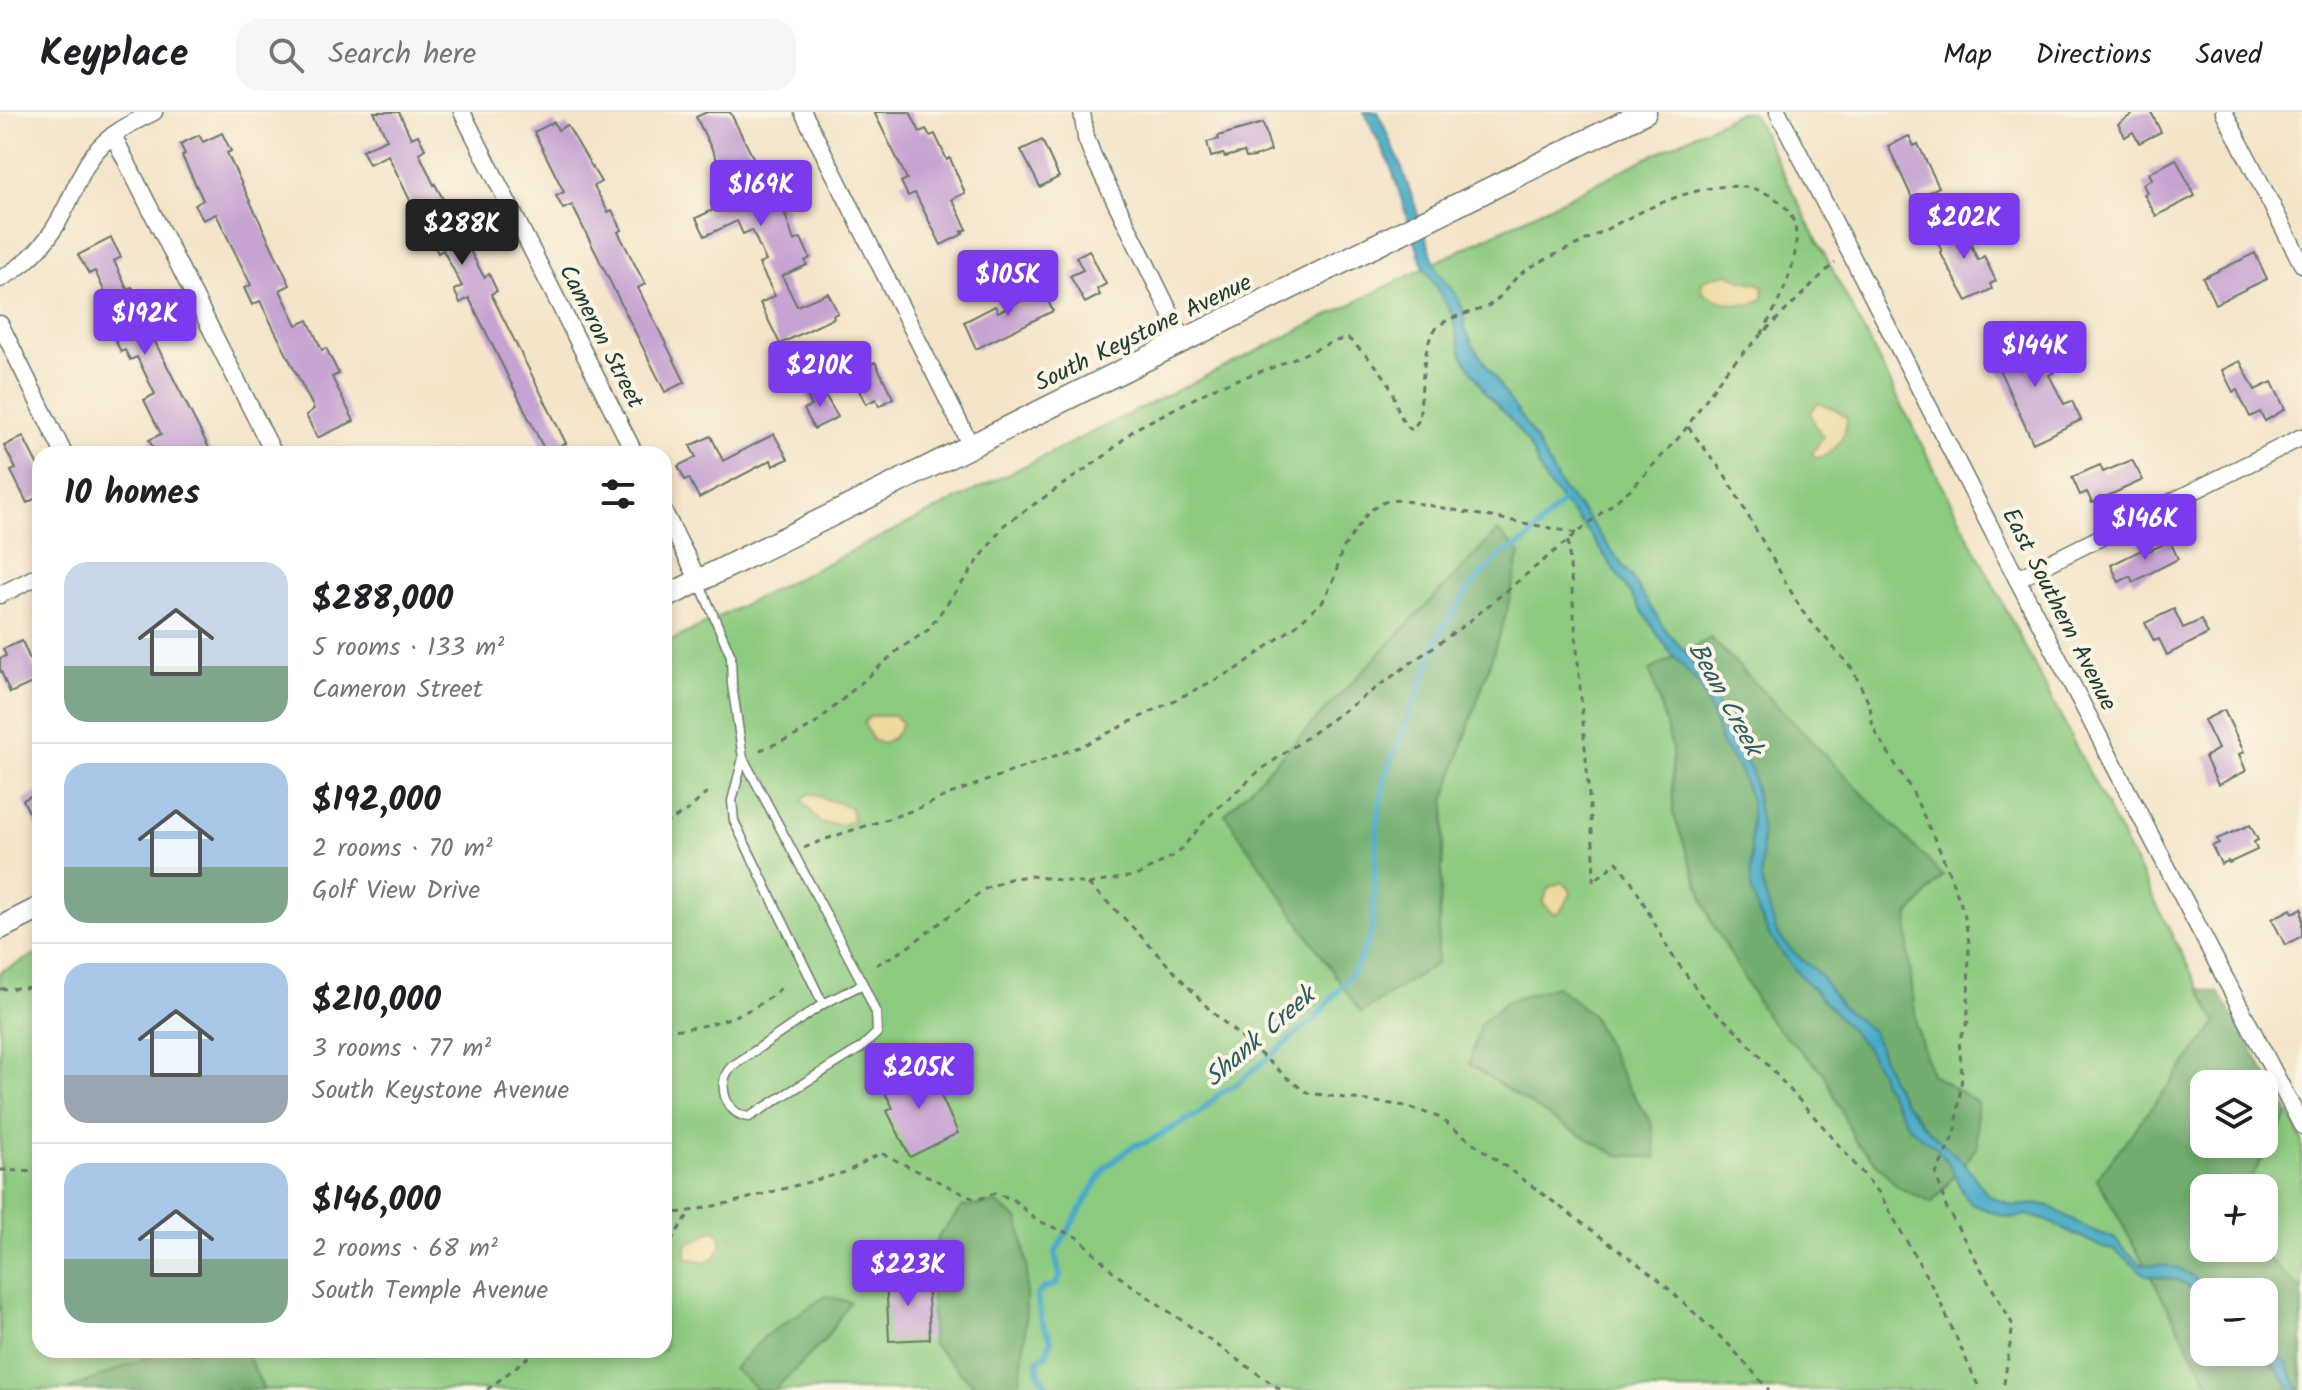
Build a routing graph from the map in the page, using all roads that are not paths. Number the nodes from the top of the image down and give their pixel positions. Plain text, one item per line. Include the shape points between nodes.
1 (154, 112) edge
2 (462, 112) edge
3 (803, 112) edge
4 (1082, 112) edge
5 (1645, 112) edge
6 (1778, 112) edge
7 (2224, 112) edge
8 (113, 135) junction
9 (2302, 264) edge
10 (0, 279) edge
11 (0, 324) edge
12 (1184, 341) junction
13 (2302, 437) edge
14 (60, 446) edge
15 (270, 446) edge
16 (631, 446) edge
17 (971, 446) junction
18 (672, 528) edge
19 (32, 579) edge
20 (2017, 579) junction
21 (699, 581) junction
22 (672, 594) edge
23 (0, 595) edge
24 (743, 758) junction
25 (32, 912) edge
26 (0, 928) edge
27 (863, 984) junction
28 (823, 1004) junction
29 (2295, 1090) edge
30 (2302, 1126) edge

1 - 8 street
2 - 16 street, Cameron Street
3 - 17 street
4 - 12 street via 1097,165
5 - 12 main road, South Keystone Avenue
6 - 20 street, East Southern Avenue
7 - 9 street
8 - 10 street via 91,159 45,240 27,261
8 - 15 street
11 - 14 street
12 - 17 main road, South Keystone Avenue
13 - 20 street
17 - 21 main road, South Keystone Avenue
18 - 21 street
19 - 23 street
20 - 29 street, East Southern Avenue
21 - 22 main road, South Keystone Avenue
21 - 24 lane via 731,656
24 - 27 lane
24 - 28 lane via 732,801 734,821
25 - 26 main road
27 - 28 lane
27 - 28 lane via 876,1013 877,1033 765,1109 741,1116 722,1087 724,1075
29 - 30 street, East Southern Avenue

